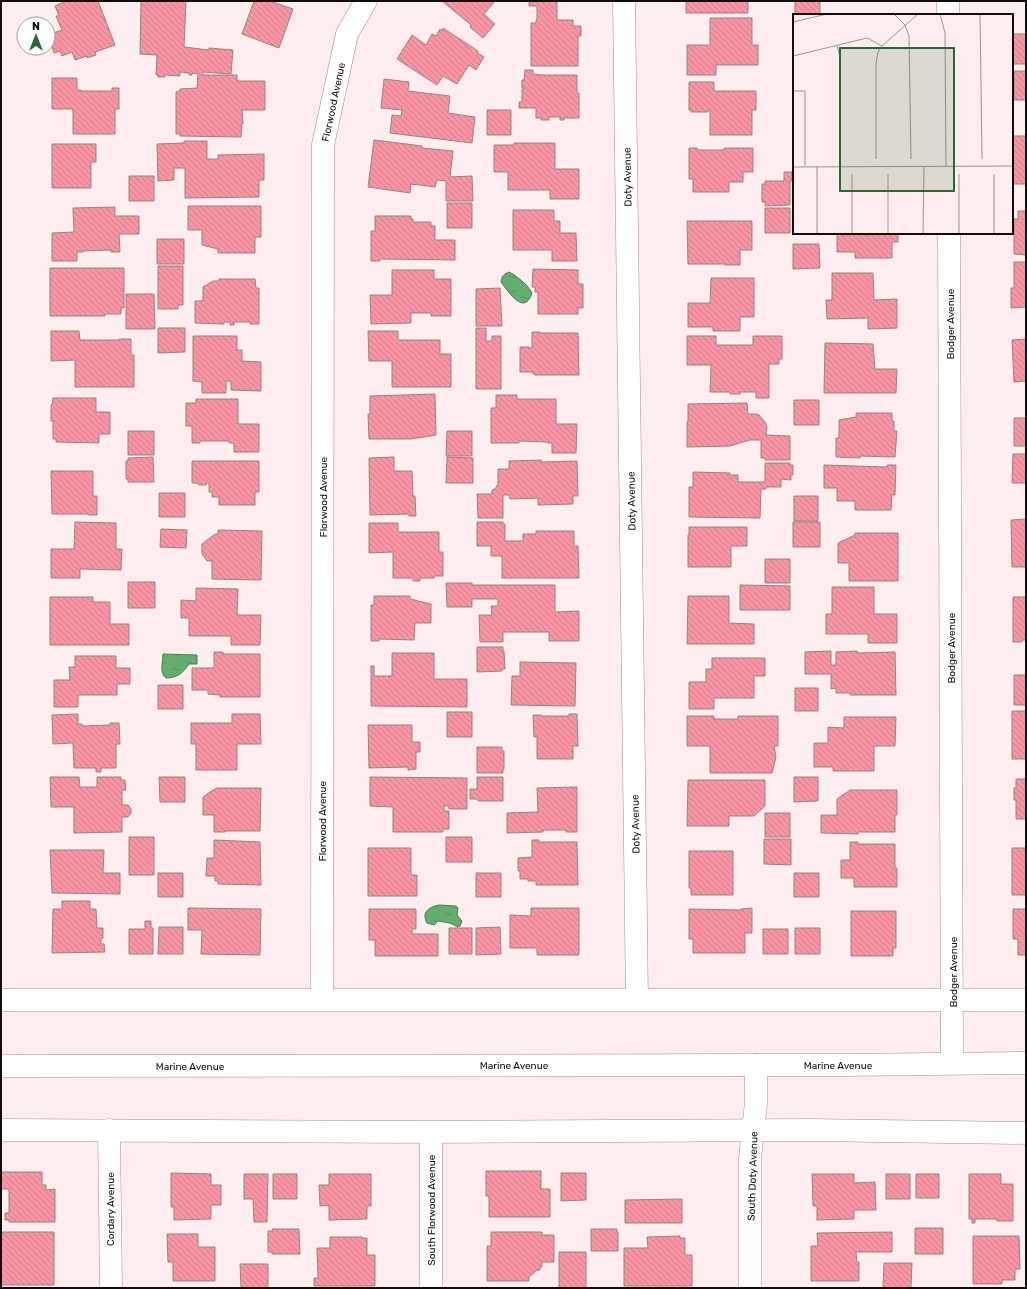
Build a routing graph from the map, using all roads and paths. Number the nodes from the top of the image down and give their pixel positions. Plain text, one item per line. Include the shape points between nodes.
1 (366, 1) edge
2 (624, 1) edge
3 (948, 1) edge
4 (948, 14) edge
5 (949, 234) edge
6 (1, 1000) edge
7 (322, 1000) junction
8 (637, 1000) junction
9 (953, 1000) junction
10 (1026, 1000) edge
11 (952, 1063) junction
12 (1026, 1063) edge
13 (756, 1065) junction
14 (1, 1066) edge
15 (1, 1130) edge
16 (109, 1130) junction
17 (753, 1130) junction
18 (431, 1132) junction
19 (1026, 1133) edge
20 (111, 1288) edge
21 (431, 1288) edge
22 (750, 1288) edge

1 - 7 street, Florwood Avenue via 347,34 323,145
2 - 8 street, Doty Avenue
3 - 4 street
5 - 9 street, Bodger Avenue
6 - 7 street
7 - 8 street
8 - 9 street
9 - 10 street
9 - 11 street, Bodger Avenue
11 - 12 street, Marine Avenue
11 - 13 street, Marine Avenue
13 - 14 street, Marine Avenue
13 - 17 street, South Doty Avenue
15 - 16 street
16 - 18 street
16 - 20 street, Cordary Avenue
17 - 18 street
17 - 19 street
17 - 22 street, South Doty Avenue via 750,1158
18 - 21 street, South Florwood Avenue

